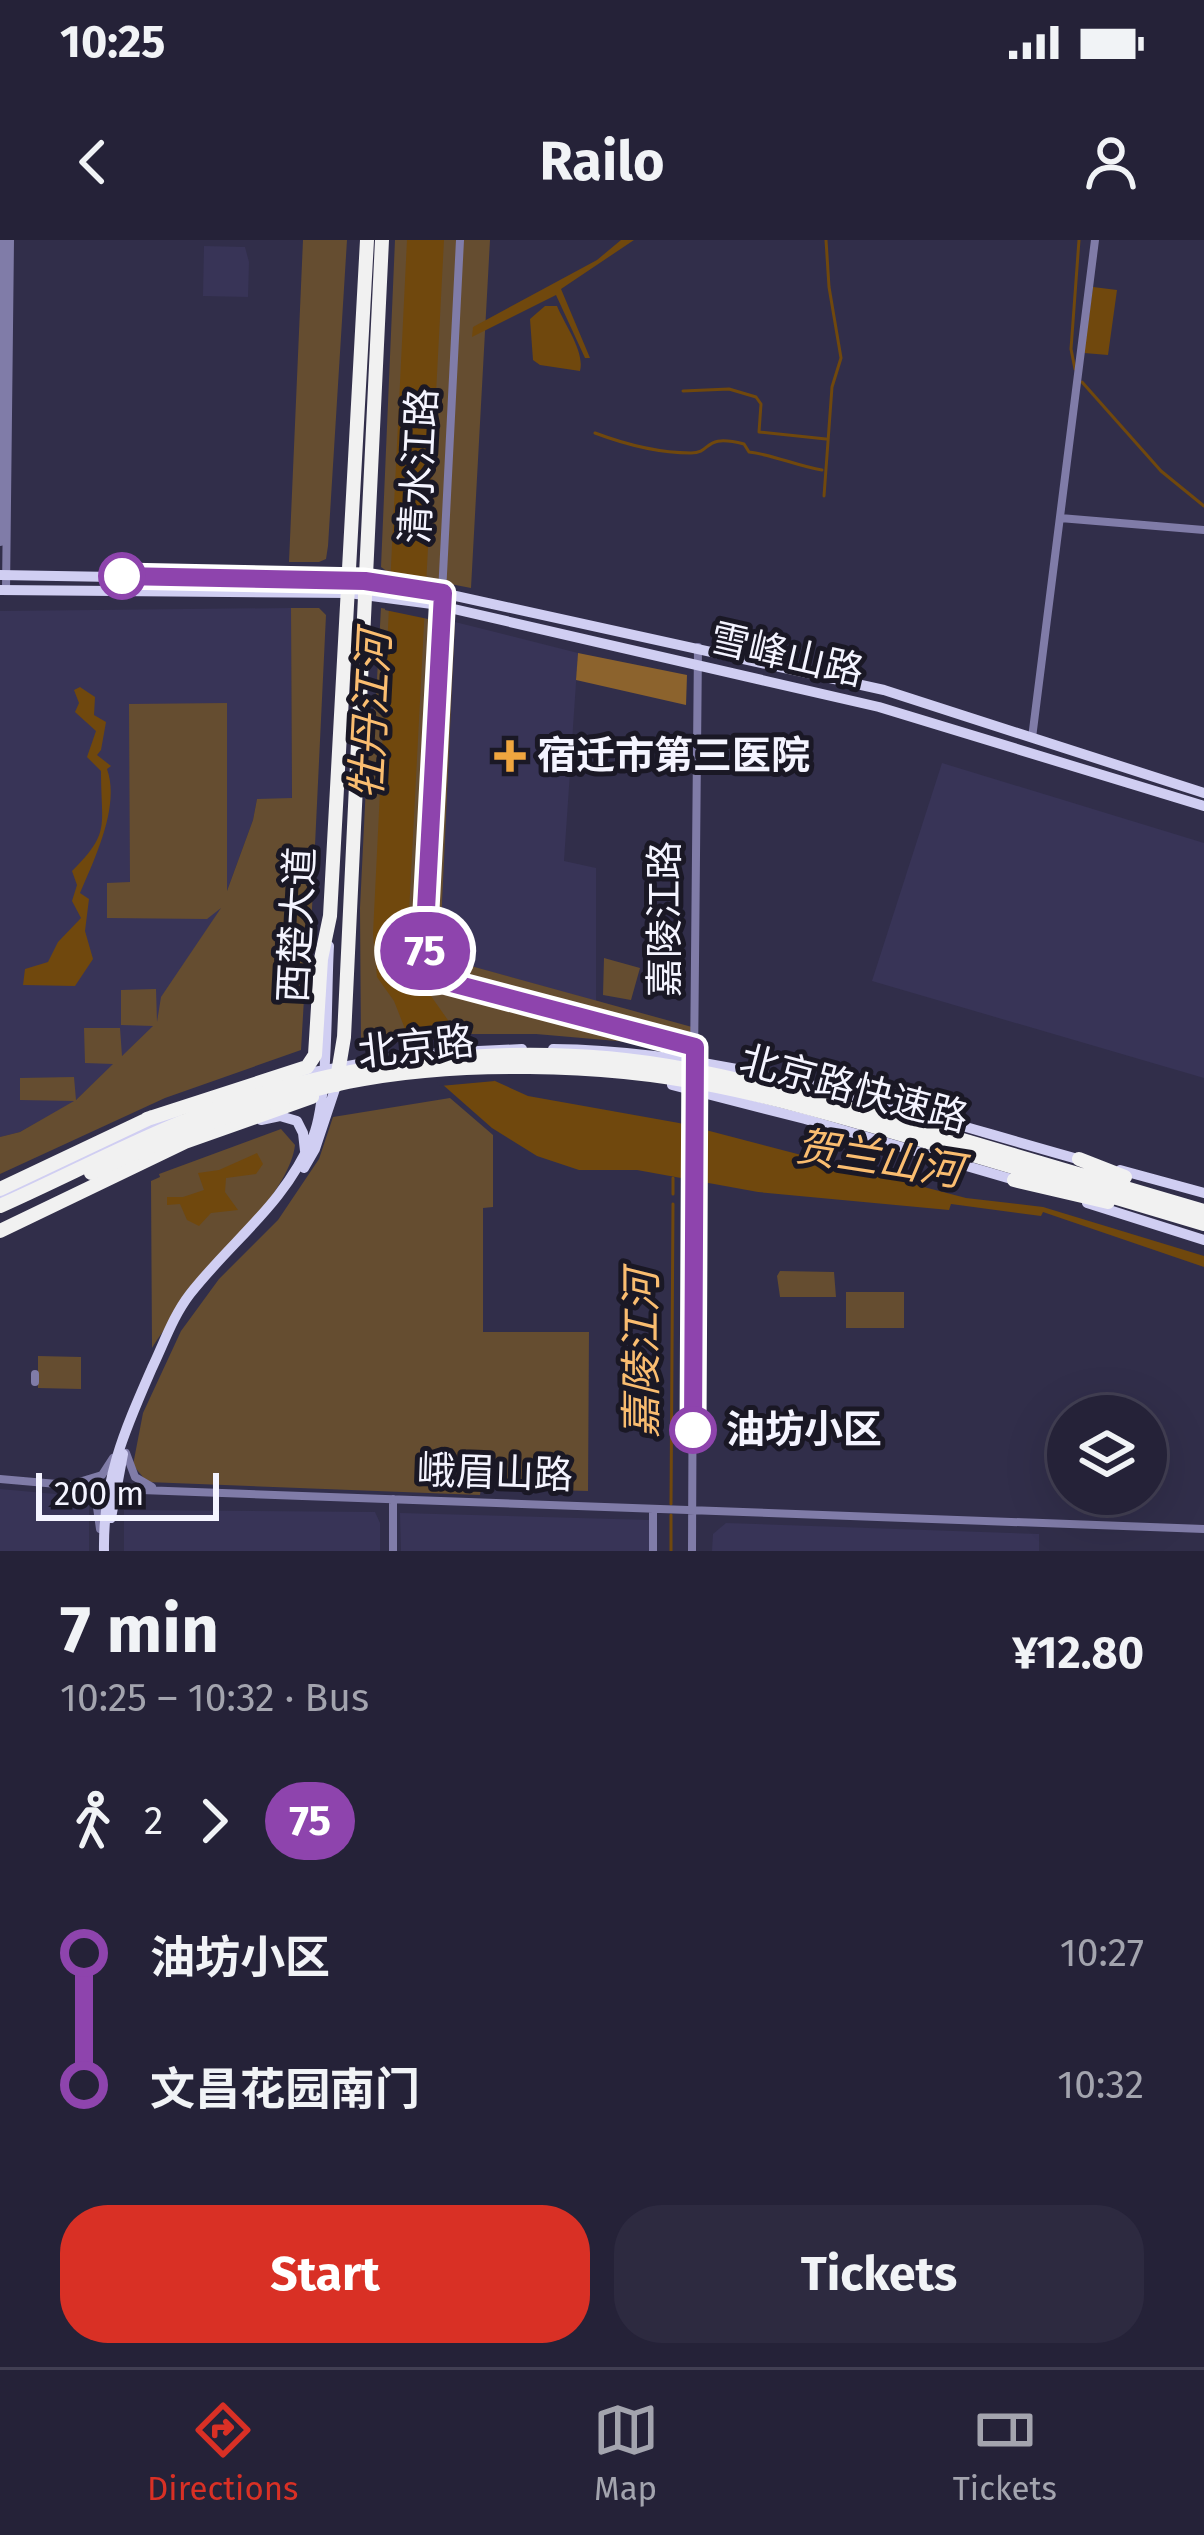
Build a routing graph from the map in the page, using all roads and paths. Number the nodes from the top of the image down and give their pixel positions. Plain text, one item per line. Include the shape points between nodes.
1 (7, 240) edge
2 (368, 240) edge
3 (382, 240) edge
4 (460, 240) edge
5 (1095, 240) edge
6 (1060, 518) junction
7 (1204, 530) edge
8 (0, 542) edge
9 (3, 575) edge
10 (357, 588) junction
11 (3, 590) edge
12 (437, 599) junction
13 (698, 647) junction
14 (696, 664) junction
15 (1032, 738) junction
16 (1204, 793) edge
17 (1204, 806) edge
18 (348, 915) junction
19 (330, 916) junction
20 (695, 1047) junction
21 (389, 1058) junction
22 (694, 1063) junction
23 (341, 1066) junction
24 (322, 1070) junction
25 (261, 1084) junction
26 (694, 1090) junction
27 (326, 1091) junction
28 (184, 1107) junction
29 (217, 1131) junction
30 (941, 1140) junction
31 (305, 1151) junction
32 (1079, 1159) junction
33 (1014, 1180) junction
34 (1204, 1193) edge
35 (0, 1198) edge
36 (1204, 1207) edge
37 (0, 1216) edge
38 (1204, 1227) edge
39 (0, 1229) edge
40 (1204, 1240) edge
41 (121, 1449) junction
42 (0, 1479) edge
43 (66, 1484) junction
44 (110, 1488) junction
45 (158, 1490) junction
46 (393, 1499) junction
47 (653, 1509) junction
48 (692, 1510) junction
49 (111, 1521) junction
50 (1204, 1529) edge
51 (105, 1551) edge
52 (393, 1551) edge
53 (653, 1551) edge
54 (692, 1551) edge

1 - 8 street
1 - 9 street
2 - 10 highway, 西楚大道
3 - 10 highway, 西楚大道
4 - 12 street, 清水江路
5 - 6 street
6 - 7 street
6 - 15 street
9 - 10 main road
9 - 11 street
10 - 11 main road
10 - 12 main road, 雪峰山路
10 - 18 highway, 西楚大道
10 - 19 highway, 西楚大道
12 - 13 main road, 雪峰山路
12 - 14 main road, 雪峰山路
12 - 20 street, 清水江路 via 427,967 436,979
13 - 14 street, 嘉陵江路
13 - 15 main road, 雪峰山路 via 884,690
14 - 17 main road, 雪峰山路 via 879,707
14 - 20 street, 嘉陵江路
15 - 16 main road, 雪峰山路
18 - 21 main road via 350,1045 361,1057
18 - 23 highway, 西楚大道
19 - 24 main road, 西楚大道
19 - 28 highway via 313,1061
20 - 22 street, 嘉陵江路
21 - 22 main road, 北京路, bridge via 477,1049 605,1051
21 - 23 main road, 北京路
22 - 26 street, 嘉陵江路
22 - 32 main road, 北京路 via 802,1083
23 - 24 main road, 北京路
23 - 27 highway, 西楚大道
24 - 25 main road, 北京路
24 - 27 main road, 西楚大道
25 - 28 highway
25 - 35 main road, 北京路
26 - 27 main road, 北京路, bridge via 492,1072
26 - 33 main road, 北京路
26 - 48 street, 嘉陵江路
27 - 29 highway
27 - 31 main road, 西楚大道
27 - 39 main road, 北京路 via 273,1103 135,1158
27 - 41 main road, 西楚大道 via 315,1149 258,1231 200,1291
28 - 35 highway via 99,1140
29 - 31 main road via 289,1118 301,1127
29 - 39 highway
30 - 35 highway, 北京路快速路, bridge via 662,1065 550,1056 404,1064 244,1099
30 - 36 highway, 北京路快速路
30 - 37 highway, 北京路快速路, bridge via 664,1077 454,1071 351,1082 240,1112
30 - 38 highway, 北京路快速路
31 - 41 main road, 西楚大道 via 263,1217 180,1307
32 - 34 main road, 北京路
32 - 36 highway
33 - 38 highway
33 - 40 main road, 北京路
41 - 43 street via 102,1475
41 - 44 main road, 西楚大道
41 - 45 street via 132,1472
42 - 43 street, 峨眉山路
43 - 44 street, 峨眉山路
43 - 51 street via 95,1500
44 - 45 street, 峨眉山路
44 - 49 main road, 西楚大道
44 - 51 main road, 西楚大道
45 - 46 street, 峨眉山路
45 - 49 street via 121,1499
46 - 47 street, 峨眉山路
46 - 52 street
47 - 48 street, 峨眉山路
47 - 53 street
48 - 50 street, 峨眉山路
48 - 54 street, 嘉陵江路
49 - 51 main road, 西楚大道

